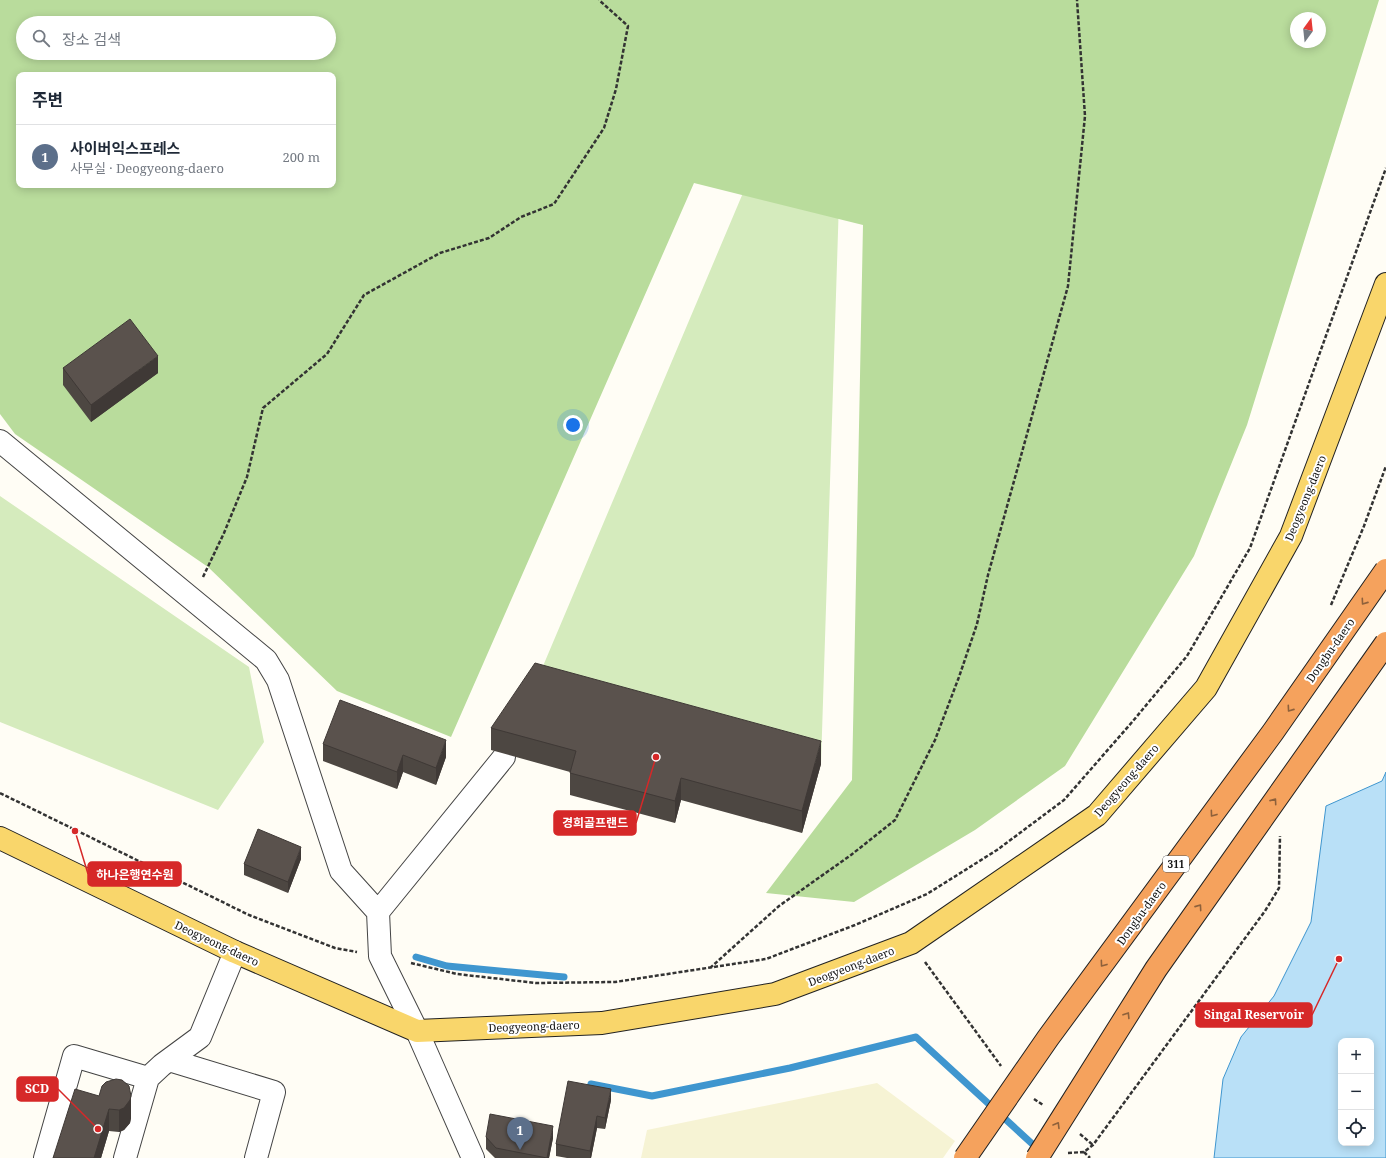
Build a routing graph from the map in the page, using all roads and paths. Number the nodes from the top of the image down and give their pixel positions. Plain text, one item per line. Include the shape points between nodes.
1 (599, 0) edge
2 (1077, 0) edge
3 (1386, 168) edge
4 (1386, 284) edge
5 (0, 441) edge
6 (1386, 570) edge
7 (192, 599) junction
8 (1386, 643) edge
9 (504, 757) dead end
10 (0, 793) edge
11 (0, 838) edge
12 (378, 912) junction
13 (911, 943) junction
14 (235, 952) junction
15 (380, 956) junction
16 (710, 969) junction
17 (417, 1031) junction
18 (169, 1060) junction
19 (1001, 1068) dead end
20 (148, 1078) junction
21 (1028, 1094) dead end
22 (1046, 1108) dead end
23 (1076, 1131) dead end
24 (1094, 1145) dead end
25 (1084, 1152) dead end
26 (45, 1158) edge
27 (125, 1158) edge
28 (256, 1158) edge
29 (473, 1158) edge
30 (965, 1158) edge
31 (1037, 1158) edge
32 (1090, 1158) edge

1 - 7 path via 628,26 616,89 604,128 554,204 521,216 489,238 440,253 364,295 327,354 263,408 247,477 224,533
2 - 16 path via 1085,116 1068,286 988,575 977,624 959,677 935,740 895,820 779,906
3 - 16 path via 1250,548 1186,656 1133,721 1064,800 997,850 927,894 766,959
4 - 13 main road, Deogyeong-daero via 1291,536 1206,688 1097,815
5 - 7 street
6 -> 30 highway, Dongbu-daero / 311, bridge via 1273,732 1048,1038
7 - 12 street via 266,660 278,680 341,871
31 -> 8 highway, bridge via 1156,969
9 - 12 street
10 - 15 path via 250,915 335,948
11 - 14 main road, Deogyeong-daero
12 - 15 street
13 - 17 main road, Deogyeong-daero via 775,994 602,1023
13 - 19 path
14 - 17 main road, Deogyeong-daero
14 - 18 street via 200,1037
15 - 16 path via 457,974 536,983 616,982
15 - 17 street
17 - 29 street
18 - 20 street
18 - 28 street via 274,1092
20 - 26 street via 74,1056
20 - 27 street
21 - 22 path
23 - 24 path
25 - 32 path

